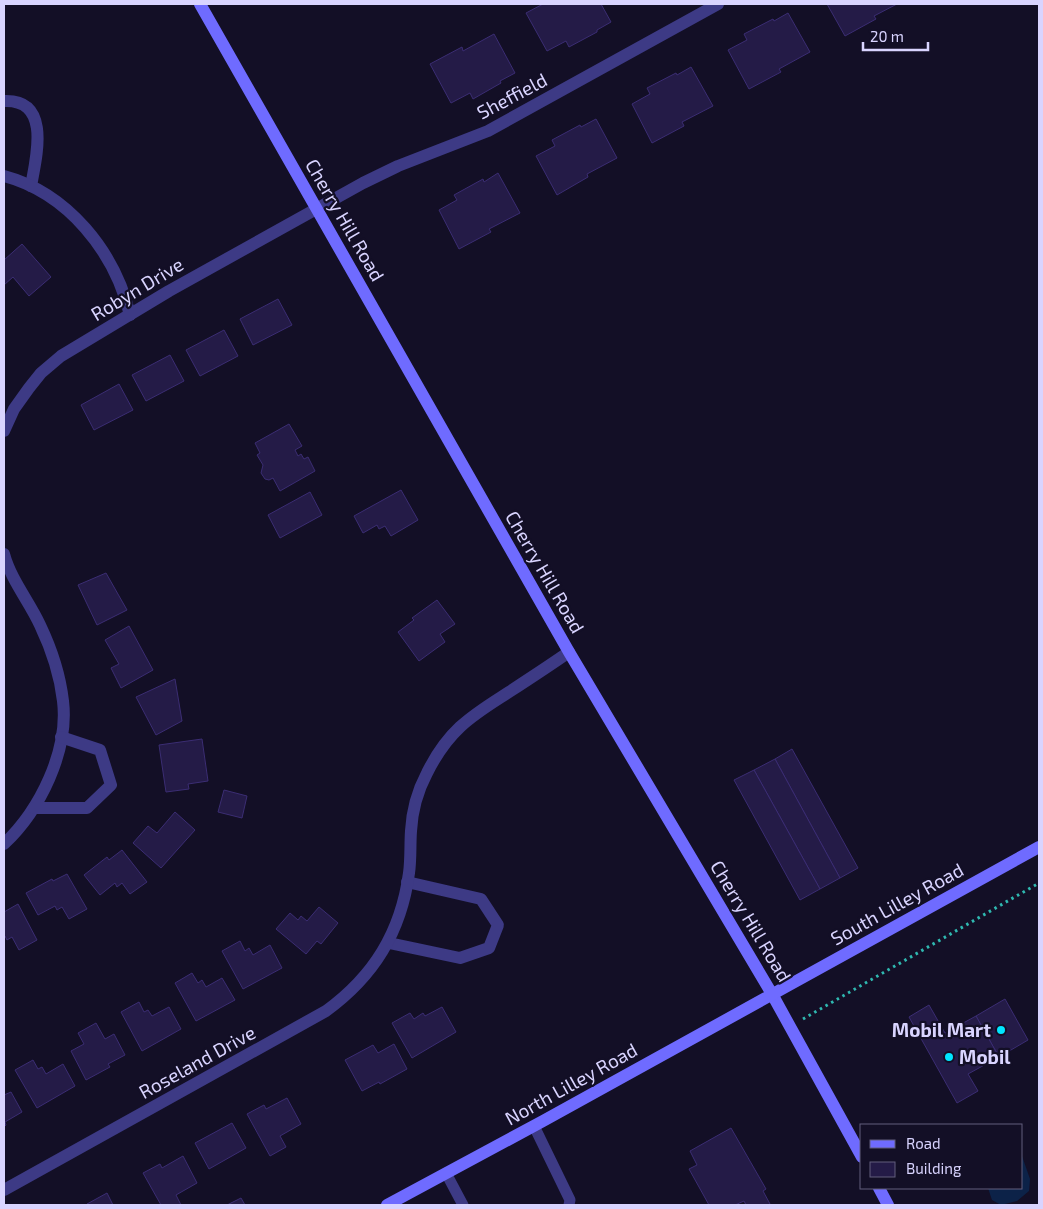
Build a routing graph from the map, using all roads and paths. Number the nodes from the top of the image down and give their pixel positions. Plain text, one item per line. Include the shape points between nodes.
1 (200, 4) edge
2 (718, 4) edge
3 (4, 101) edge
4 (4, 176) edge
5 (31, 186) junction
6 (317, 209) junction
7 (130, 315) junction
8 (4, 431) edge
9 (4, 554) edge
10 (569, 652) junction
11 (60, 737) junction
12 (34, 808) junction
13 (4, 844) edge
14 (1039, 847) edge
15 (407, 882) junction
16 (1039, 883) edge
17 (389, 943) junction
18 (772, 994) junction
19 (790, 1026) junction
20 (534, 1126) junction
21 (860, 1153) edge
22 (446, 1173) junction
23 (880, 1189) edge
24 (4, 1190) edge
25 (387, 1205) edge
26 (463, 1205) edge
27 (569, 1205) edge
28 (888, 1205) edge

1 - 6 main road, Cherry Hill Road
2 - 6 street, Sheffield via 488,131 398,166
3 - 5 street via 16,102 35,119 39,134
4 - 5 street
5 - 7 street via 49,195 77,219 100,246 119,283
6 - 7 street, Robyn Drive
6 - 10 main road, Cherry Hill Road
7 - 8 street, Robyn Drive via 61,356 41,373 14,409
9 - 11 street via 55,662 63,701
10 - 15 street, Roseland Drive via 480,711 443,747 426,774 415,805
10 - 18 main road, Cherry Hill Road
11 - 12 street via 52,771
11 - 12 street via 100,750 111,785 87,808
12 - 13 street
14 - 18 main road, South Lilley Road
15 - 17 street, Roseland Drive
15 - 17 street via 481,899 498,925 490,948 460,958
16 - 19 path
17 - 24 street, Roseland Drive via 363,980 326,1011
18 - 19 main road, Cherry Hill Road
18 - 20 main road, North Lilley Road
19 - 21 main road, Cherry Hill Road
20 - 22 main road, North Lilley Road
20 - 27 lane via 570,1200
22 - 25 main road, North Lilley Road
22 - 26 lane
23 - 28 main road

